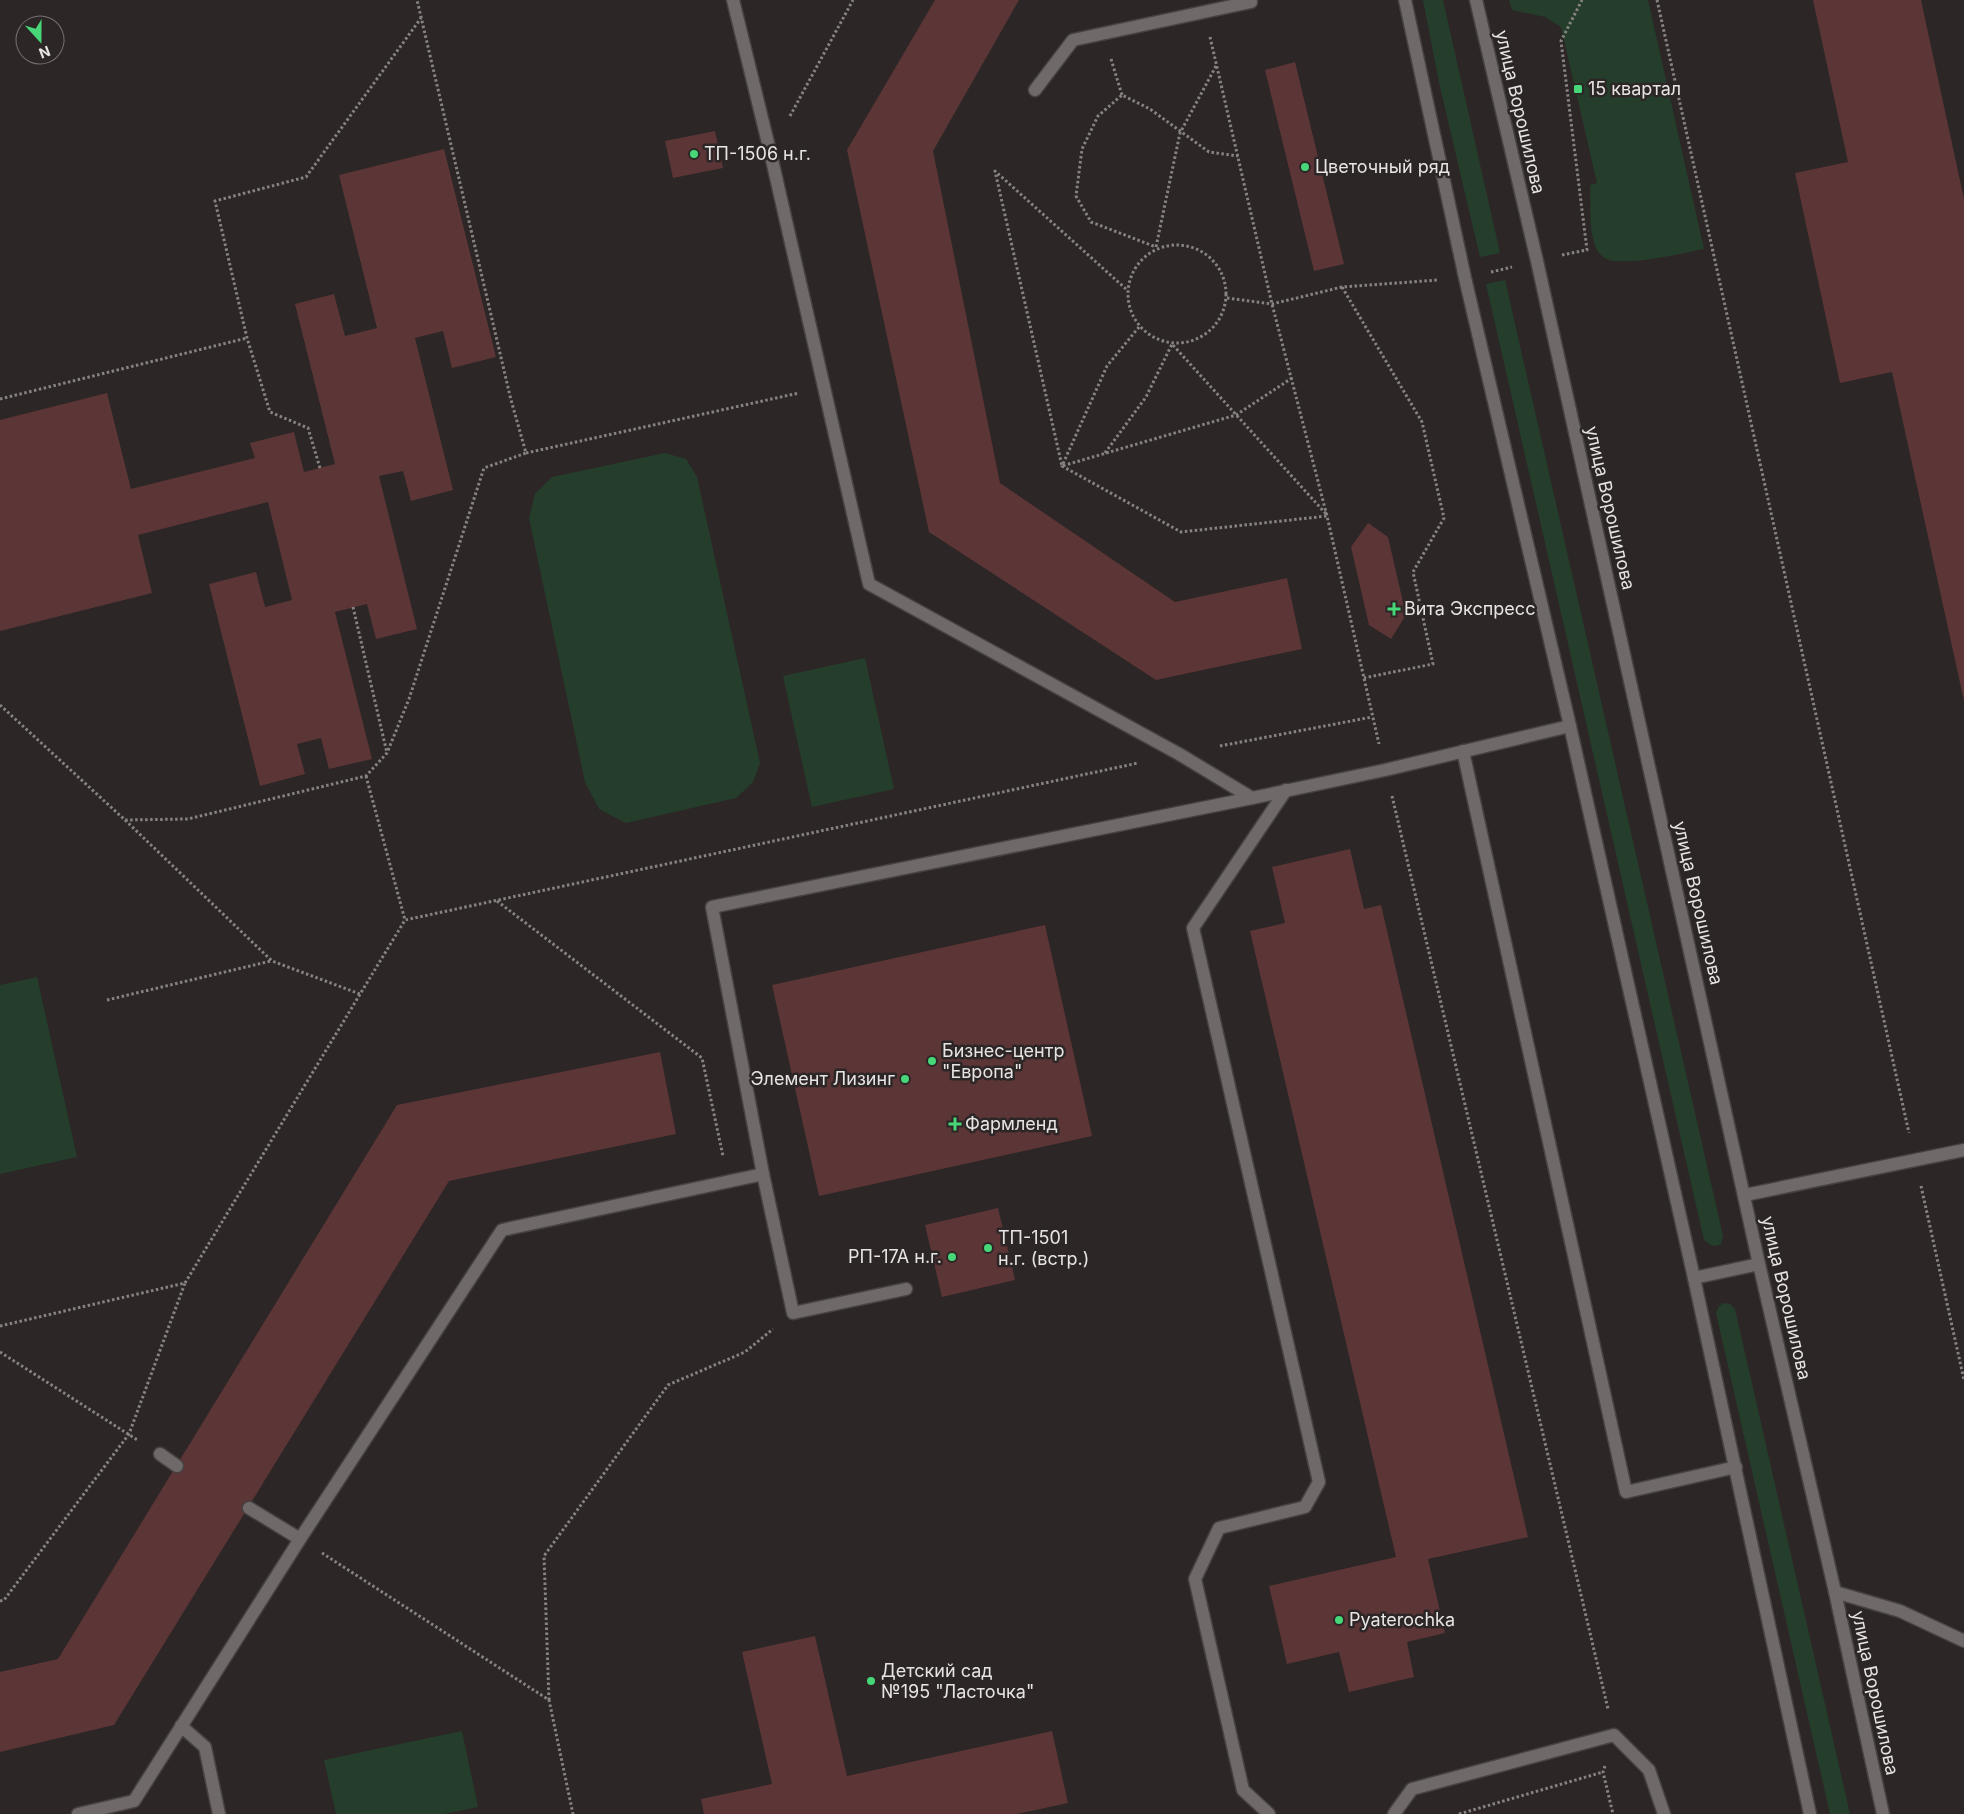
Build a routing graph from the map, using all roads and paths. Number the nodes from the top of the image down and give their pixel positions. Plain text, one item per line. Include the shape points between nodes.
1 (417, 0) edge
2 (733, 0) edge
3 (853, 0) edge
4 (1405, 0) edge
5 (1476, 0) edge
6 (1582, 0) edge
7 (1657, 0) edge
8 (1254, 1) edge
9 (1204, 11) junction
10 (422, 18) junction
11 (1103, 33) junction
12 (1217, 65) junction
13 (1035, 90) dead end
14 (1122, 95) junction
15 (1180, 133) junction
16 (770, 151) junction
17 (1238, 156) junction
18 (1156, 247) junction
19 (1587, 250) dead end
20 (1465, 278) junction
21 (1342, 288) junction
22 (1126, 289) junction
23 (1227, 298) junction
24 (1272, 304) junction
25 (1139, 327) junction
26 (247, 338) junction
27 (1172, 344) junction
28 (1292, 378) junction
29 (824, 388) junction
30 (0, 399) edge
31 (1236, 415) junction
32 (526, 453) junction
33 (1104, 454) junction
34 (1062, 466) junction
35 (320, 468) dead end
36 (1327, 516) junction
37 (353, 607) dead end
38 (1364, 678) junction
39 (0, 705) edge
40 (1372, 717) junction
41 (1570, 726) junction
42 (1463, 751) junction
43 (387, 753) junction
44 (1179, 754) junction
45 (1386, 770) junction
46 (366, 776) junction
47 (1286, 790) junction
48 (1252, 798) junction
49 (125, 820) junction
50 (497, 900) junction
51 (405, 920) junction
52 (272, 961) junction
53 (360, 994) junction
54 (107, 1000) dead end
55 (1964, 1150) edge
56 (1915, 1159) junction
57 (763, 1174) junction
58 (728, 1181) junction
59 (1745, 1194) junction
60 (1760, 1264) junction
61 (1694, 1278) junction
62 (185, 1283) junction
63 (906, 1289) dead end
64 (792, 1313) junction
65 (0, 1326) edge
66 (0, 1352) edge
67 (1964, 1380) edge
68 (129, 1434) junction
69 (160, 1454) joint
70 (177, 1466) dead end
71 (1736, 1467) junction
72 (249, 1508) dead end
73 (300, 1539) junction
74 (1835, 1592) junction
75 (0, 1601) edge
76 (1964, 1642) edge
77 (549, 1700) junction
78 (181, 1726) junction
79 (1614, 1736) junction
80 (1603, 1772) junction
81 (78, 1814) edge
82 (220, 1814) edge
83 (573, 1814) edge
84 (1269, 1814) edge
85 (1394, 1814) edge
86 (1459, 1814) edge
87 (1613, 1814) edge
88 (1664, 1814) edge
89 (1810, 1814) edge
90 (1883, 1814) edge

1 - 10 path
2 - 16 main road
3 - 16 path
4 - 20 main road
5 - 59 main road, улица Ворошилова
6 - 19 path via 1561,41
7 - 56 path
8 - 9 main road
9 - 11 main road
9 - 12 path
10 - 26 path via 306,177 215,201
10 - 32 path
11 - 13 main road via 1073,40
11 - 14 path
12 - 15 path
12 - 17 path
14 - 15 path via 1150,109
14 - 18 path via 1098,116 1082,149 1076,196 1091,222
15 - 17 path via 1209,152
15 - 18 path
16 - 29 main road
17 - 24 path
18 - 22 path via 1136,264
18 - 23 path via 1181,244 1206,253 1222,273
20 - 21 path
20 - 41 main road
21 - 24 path
21 - 38 path via 1422,422 1444,518 1412,572 1433,664
22 - 25 path via 1128,310
22 - 34 path via 995,171
23 - 24 path
23 - 27 path via 1218,323 1198,340
24 - 28 path
25 - 27 path
25 - 34 path via 1107,366
26 - 30 path
26 - 35 path via 270,412 308,428
27 - 31 path
27 - 33 path via 1146,397
28 - 31 path
28 - 36 path
29 - 32 path
29 - 44 main road via 869,584
31 - 33 path
31 - 36 path
32 - 43 path via 484,468 409,699
33 - 34 path
34 - 36 path via 1181,532
36 - 38 path
37 - 43 path
38 - 40 path
39 - 49 path
40 - 44 path
40 - 45 path
41 - 42 main road
41 - 61 main road
42 - 45 main road
42 - 71 main road via 1626,1492
43 - 46 path
44 - 48 main road
44 - 50 path
45 - 47 main road
45 - 79 path
46 - 49 path via 188,819
46 - 51 path
47 - 48 main road
47 - 84 main road via 1193,928 1319,1482 1305,1507 1219,1528 1195,1579 1243,1790
48 - 57 main road via 712,906
49 - 52 path
50 - 51 path
50 - 58 path via 702,1058
51 - 53 path
52 - 53 path
52 - 54 path
53 - 62 path
55 - 56 main road
56 - 59 main road
56 - 67 path
57 - 58 main road
57 - 64 main road
58 - 73 main road via 502,1230
59 - 60 main road, улица Ворошилова
60 - 61 main road
60 - 74 main road, улица Ворошилова
61 - 71 main road
62 - 65 path
62 - 68 path
63 - 64 main road
64 - 77 path via 745,1352 668,1385 544,1556
66 - 68 path
68 - 69 path
68 - 75 path via 4,1600
69 - 70 main road
71 - 89 main road
72 - 73 main road
73 - 77 path
73 - 78 main road
74 - 76 main road via 1900,1611
74 - 90 main road, улица Ворошилова
77 - 83 path
78 - 81 main road via 134,1801
78 - 82 main road via 205,1747
79 - 80 path
79 - 85 main road via 1412,1789
79 - 88 main road via 1649,1770
80 - 86 path
80 - 87 path

